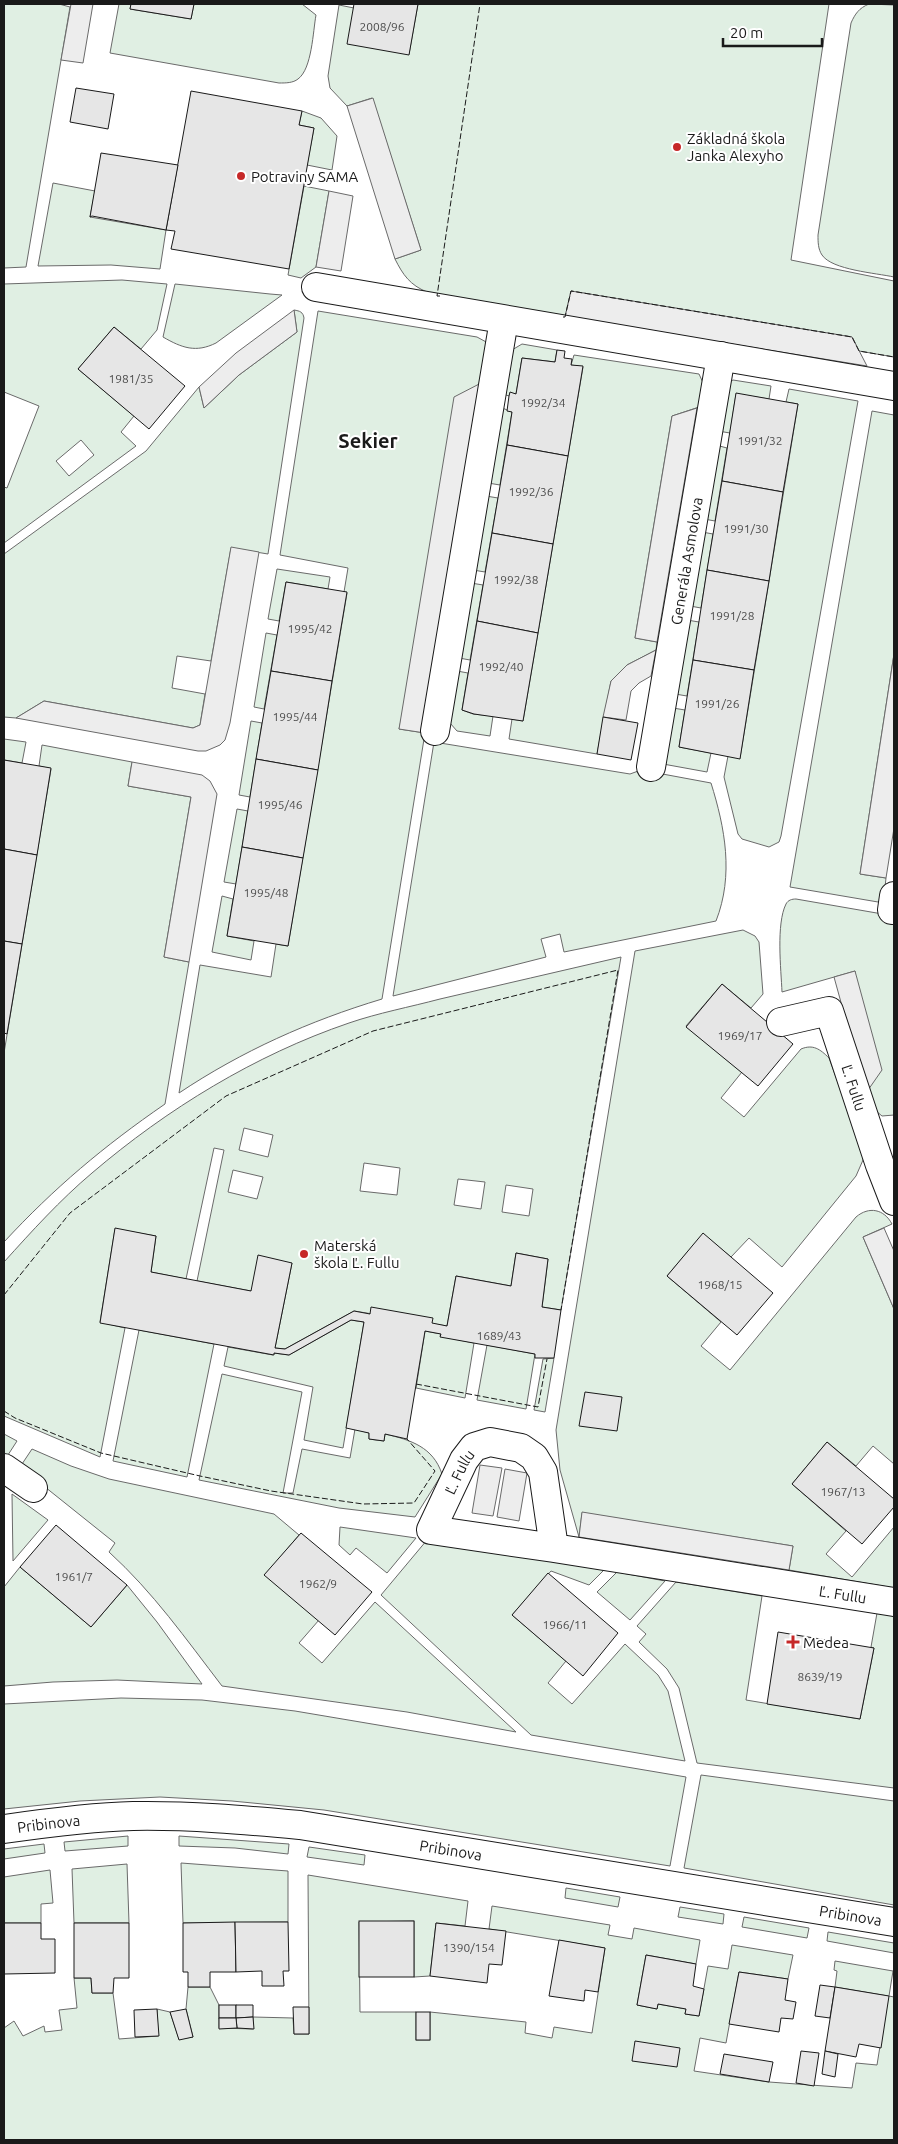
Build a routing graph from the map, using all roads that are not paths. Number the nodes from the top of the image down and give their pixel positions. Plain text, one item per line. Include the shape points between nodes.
1 (316, 287) dead end
2 (504, 320) junction
3 (721, 356) junction
4 (894, 386) edge
5 (435, 731) dead end
6 (651, 767) dead end
7 (781, 1022) dead end
8 (887, 1155) edge
9 (894, 1201) edge
10 (4, 1468) edge
11 (33, 1488) dead end
12 (554, 1548) junction
13 (894, 1602) edge
14 (4, 1829) edge
15 (894, 1922) edge

1 - 2 street
2 - 3 street
2 - 5 street
3 - 4 street
3 - 6 street, Generála Asmolova
7 - 8 street, Ľ. Fullu via 829,1011
8 - 9 street, Ľ. Fullu
10 - 11 street
12 - 12 street, Ľ. Fullu via 543,1472 534,1457 521,1448 490,1442 474,1447 464,1460 431,1530
12 - 13 street, Ľ. Fullu
14 - 15 street, Pribinova via 132,1816 218,1818 300,1825

